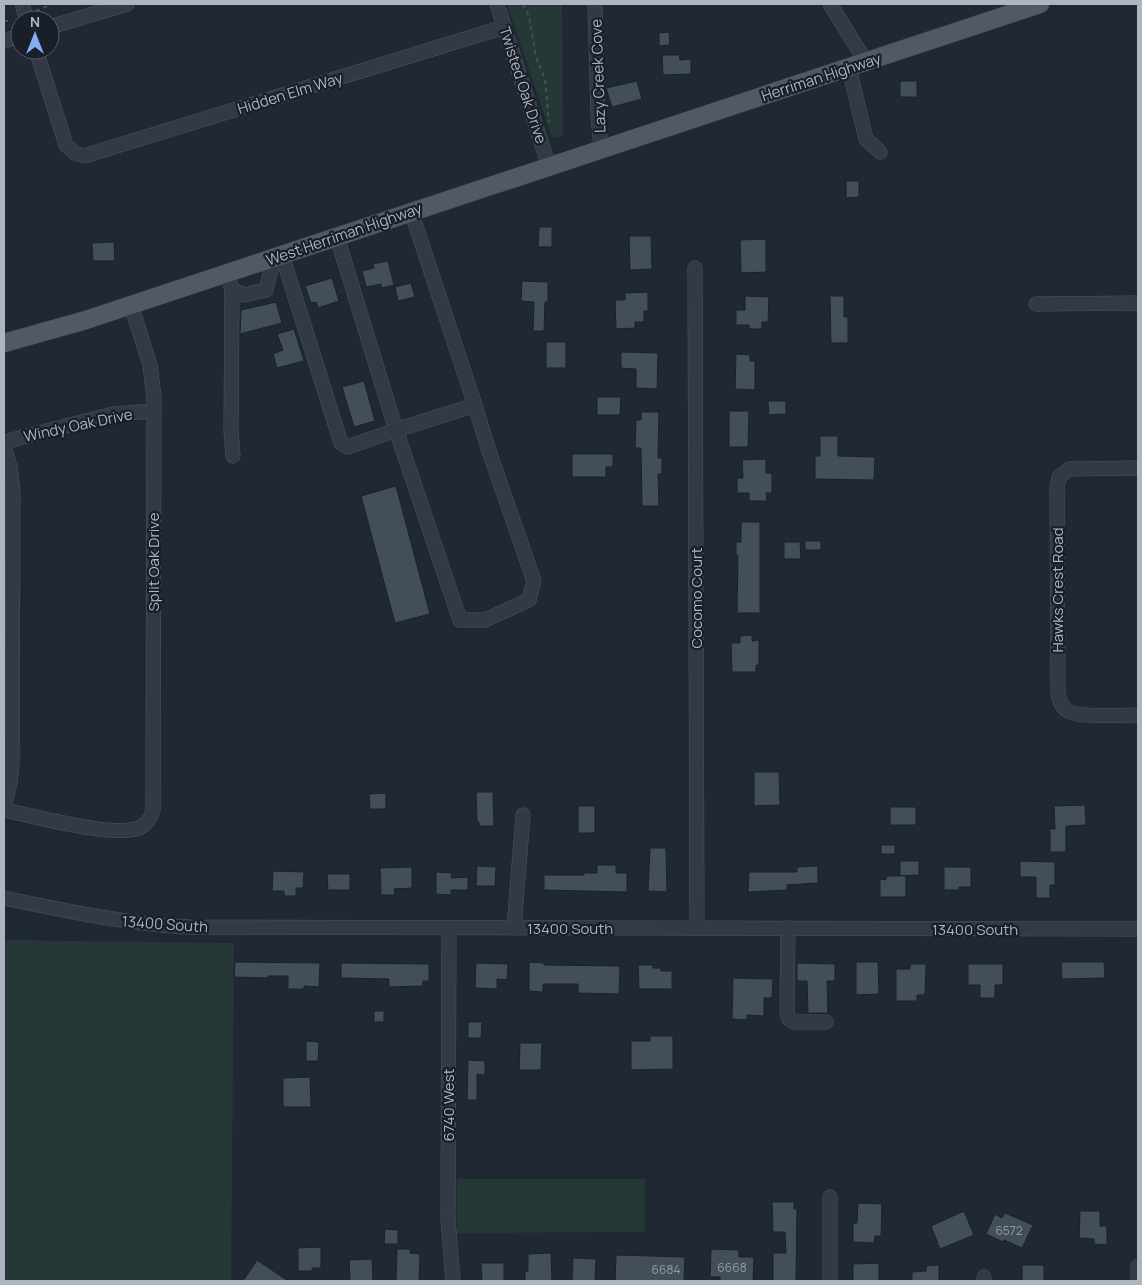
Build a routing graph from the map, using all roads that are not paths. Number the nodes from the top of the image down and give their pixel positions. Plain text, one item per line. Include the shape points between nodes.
1 (126, 4) edge
2 (497, 4) edge
3 (596, 4) edge
4 (830, 4) edge
5 (1040, 4) edge
6 (60, 24) edge
7 (504, 27) junction
8 (39, 60) edge
9 (866, 62) junction
10 (848, 68) junction
11 (601, 148) junction
12 (880, 152) dead end
13 (549, 167) junction
14 (410, 211) junction
15 (337, 237) junction
16 (276, 257) junction
17 (695, 268) dead end
18 (227, 273) junction
19 (232, 290) junction
20 (1138, 303) edge
21 (1036, 304) dead end
22 (131, 305) junction
23 (4, 343) edge
24 (473, 400) junction
25 (154, 411) junction
26 (396, 430) junction
27 (4, 442) edge
28 (4, 446) edge
29 (233, 456) dead end
30 (1138, 468) edge
31 (1138, 715) edge
32 (4, 809) edge
33 (523, 815) dead end
34 (4, 898) edge
35 (450, 928) junction
36 (514, 928) junction
37 (697, 928) junction
38 (788, 928) junction
39 (1138, 929) edge
40 (826, 1022) dead end
41 (830, 1197) dead end
42 (1138, 1266) edge
43 (453, 1281) edge
44 (830, 1281) edge
45 (1138, 1281) edge

1 - 6 street
2 - 7 street, Twisted Oak Drive
3 - 11 street, Lazy Creek Cove
4 - 9 street
5 - 9 main road, Herriman Highway
7 - 8 street, Hidden Elm Way via 84,156 70,150 64,140
7 - 13 street, Twisted Oak Drive
9 - 10 main road, Herriman Highway
10 - 11 main road, Herriman Highway
10 - 12 street via 866,139
11 - 13 main road, West Herriman Highway
13 - 14 main road, West Herriman Highway
14 - 15 main road, West Herriman Highway
14 - 24 street
15 - 16 main road, West Herriman Highway
15 - 26 street
16 - 18 main road, West Herriman Highway
16 - 19 street via 266,290 244,295
16 - 26 street via 341,443 348,447
17 - 37 street, Cocomo Court
18 - 19 street
18 - 22 main road, West Herriman Highway
19 - 29 street
20 - 21 street
22 - 23 main road, West Herriman Highway
22 - 25 street, Split Oak Drive via 150,365
24 - 26 street via 469,407
24 - 26 street via 534,581 529,600 484,620 460,620
25 - 27 street, Windy Oak Drive via 113,414
25 - 32 street, Split Oak Drive via 151,816 139,828 99,829
28 - 32 street via 13,491 12,764
30 - 31 street, Hawks Crest Road via 1073,468 1062,473 1057,487 1058,697 1064,708 1078,715
33 - 36 street
34 - 35 street, 13400 South via 105,919 167,926
35 - 36 street, 13400 South
35 - 43 street, 6740 West via 448,1219
36 - 37 street, 13400 South
37 - 38 street, 13400 South
38 - 39 street, 13400 South
38 - 40 street via 789,1019 794,1022
41 - 44 street
42 - 45 street

